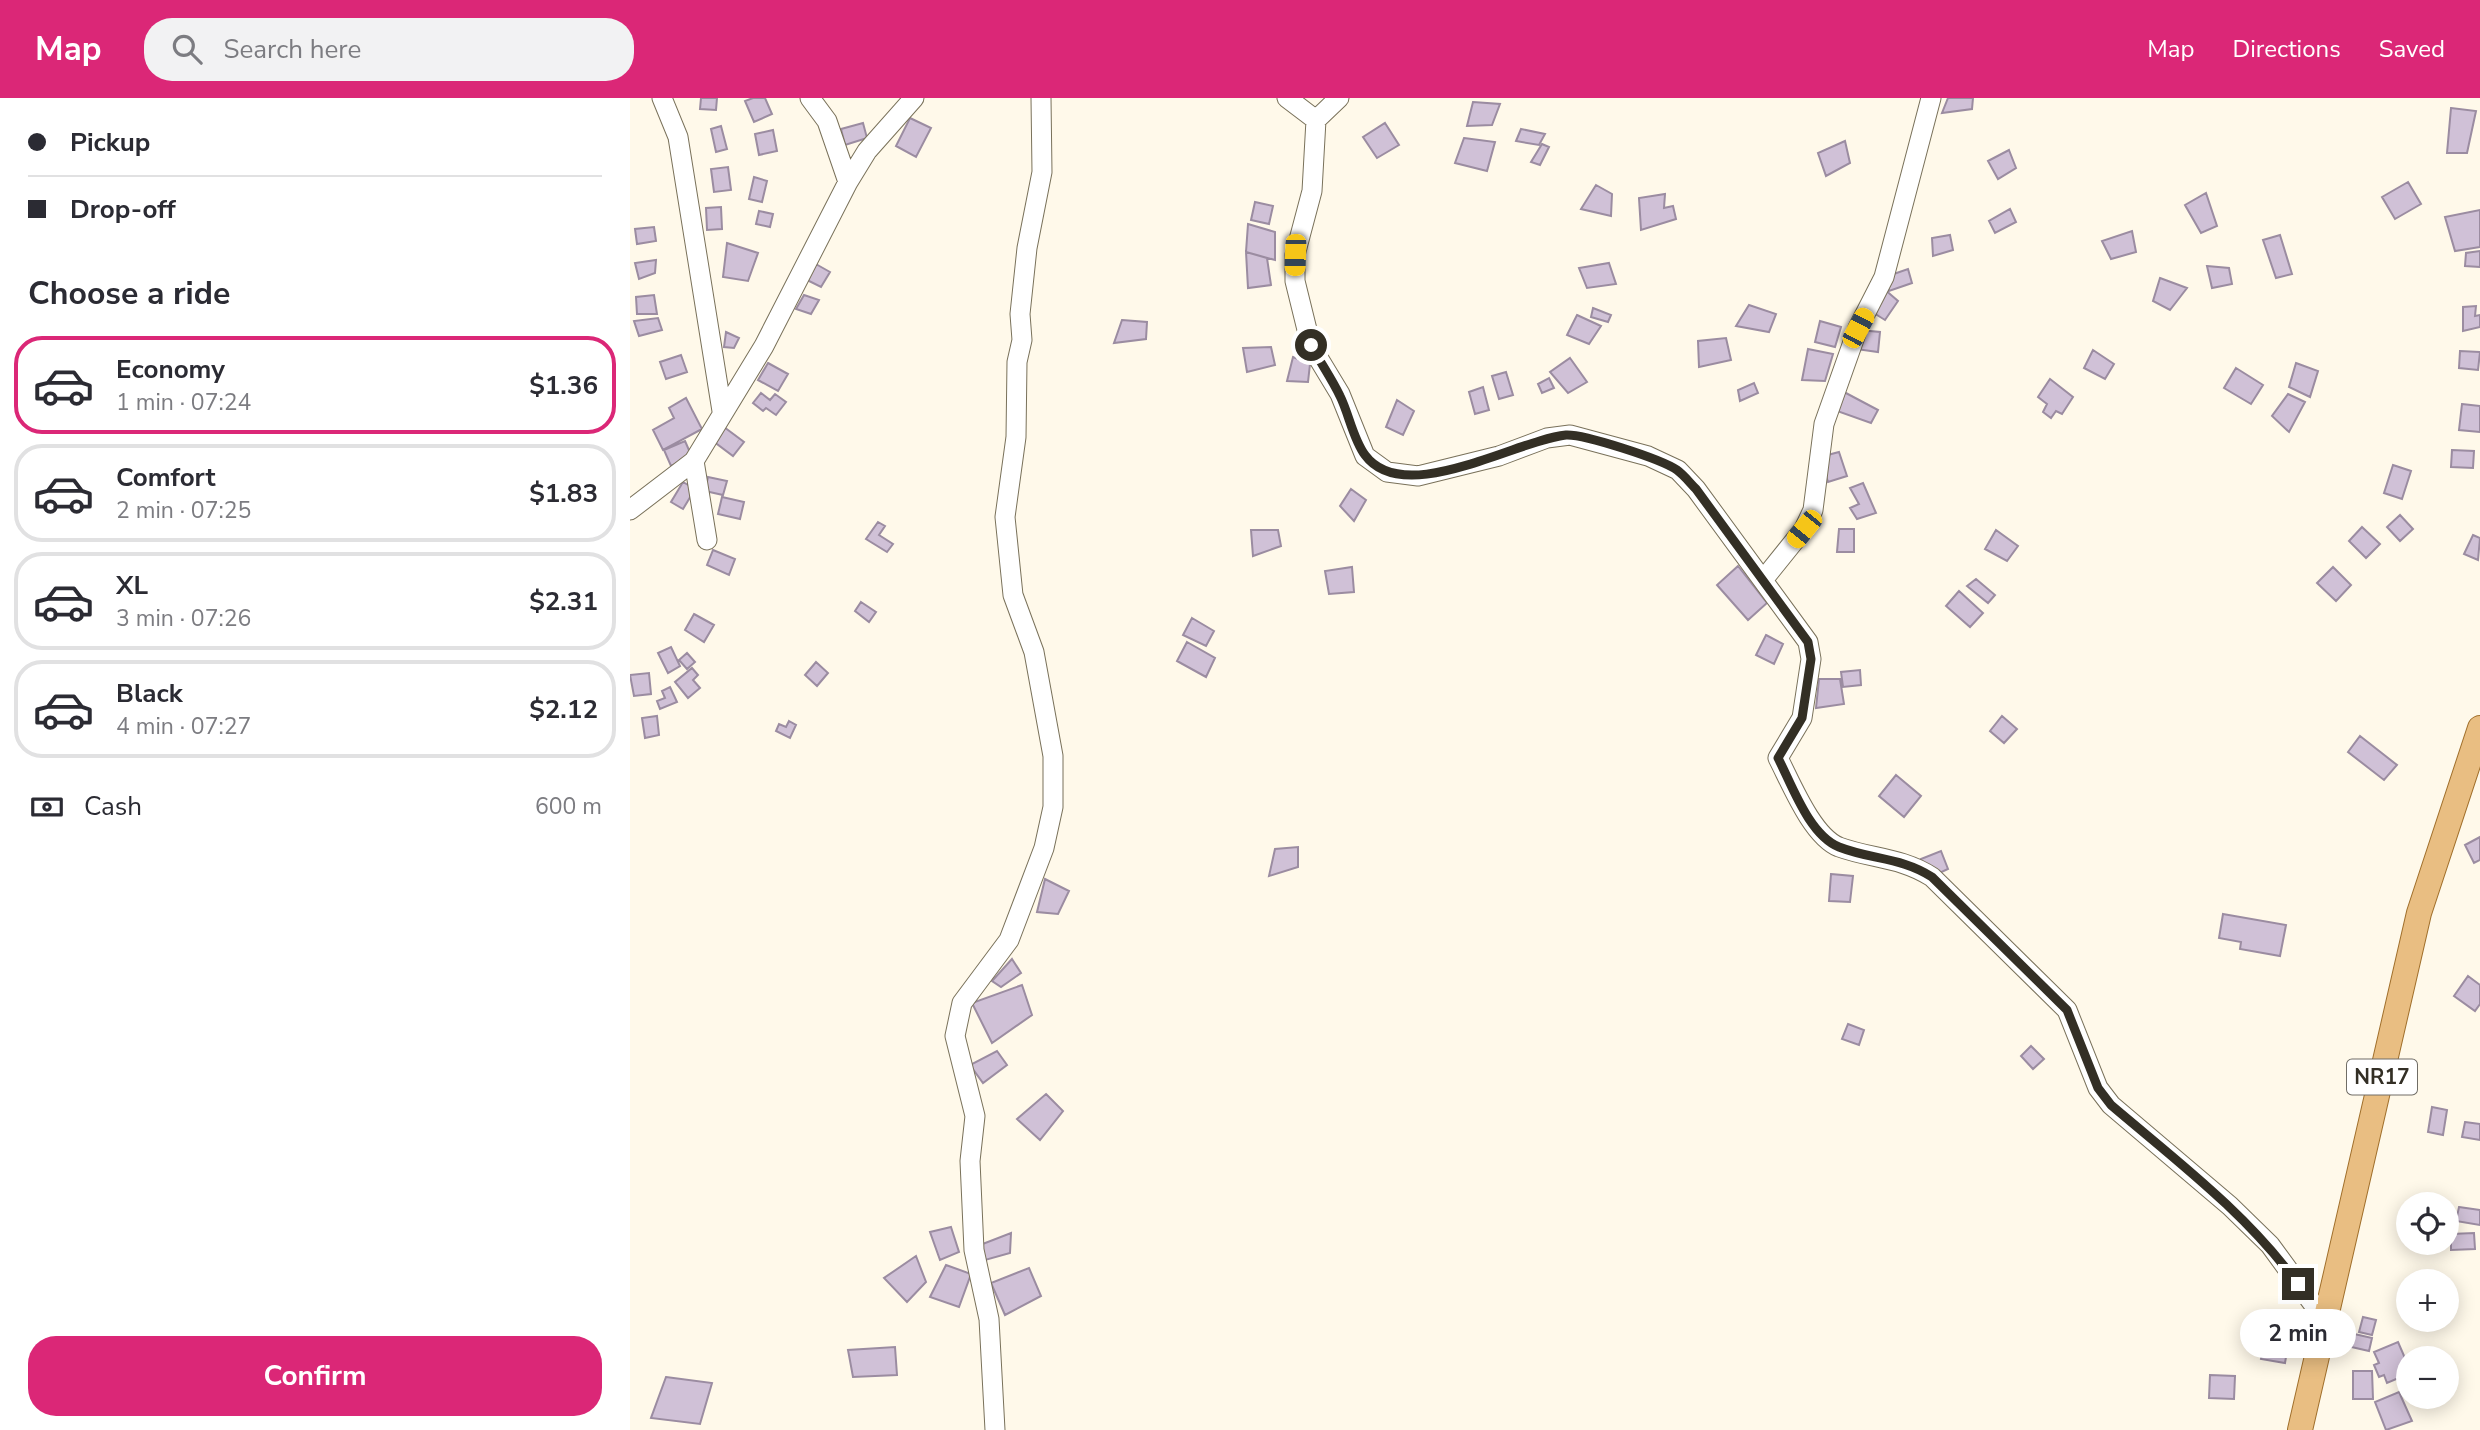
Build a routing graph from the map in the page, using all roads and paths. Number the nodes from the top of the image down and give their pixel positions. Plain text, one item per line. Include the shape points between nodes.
1 (662, 98) edge
2 (810, 98) edge
3 (914, 98) edge
4 (1041, 98) edge
5 (1287, 98) edge
6 (1339, 98) edge
7 (1931, 98) edge
8 (1316, 120) junction
9 (848, 182) junction
10 (722, 411) junction
11 (694, 461) junction
12 (630, 510) edge
13 (707, 540) dead end
14 (1763, 580) junction
15 (2480, 728) edge
16 (2326, 1323) junction
17 (995, 1430) edge
18 (2300, 1430) edge

1 - 10 street via 678,137
2 - 9 street via 827,121
3 - 9 street via 867,151
4 - 17 street via 1042,172 1027,248 1016,437 1005,517 1013,595 1034,652 1053,756 1053,807 1044,848 1009,940 962,1003 955,1036 975,1116 970,1161 974,1250 989,1318
5 - 8 street
6 - 8 street
7 - 14 street via 1884,277 1858,328 1824,424 1813,510 1804,529
8 - 14 street via 1312,191 1295,255 1294,281 1311,345 1340,394 1365,456 1387,472 1418,476 1570,435 1648,456 1678,470 1696,489
9 - 10 street via 764,346
10 - 11 street
11 - 12 street
11 - 13 street
14 - 16 street via 1808,642 1811,659 1802,718 1778,758 1815,826 1837,846 1912,864 1932,877 2067,1010 2098,1088 2111,1105 2270,1245
15 - 16 main road, NR17 via 2419,913
16 - 18 main road, NR17

